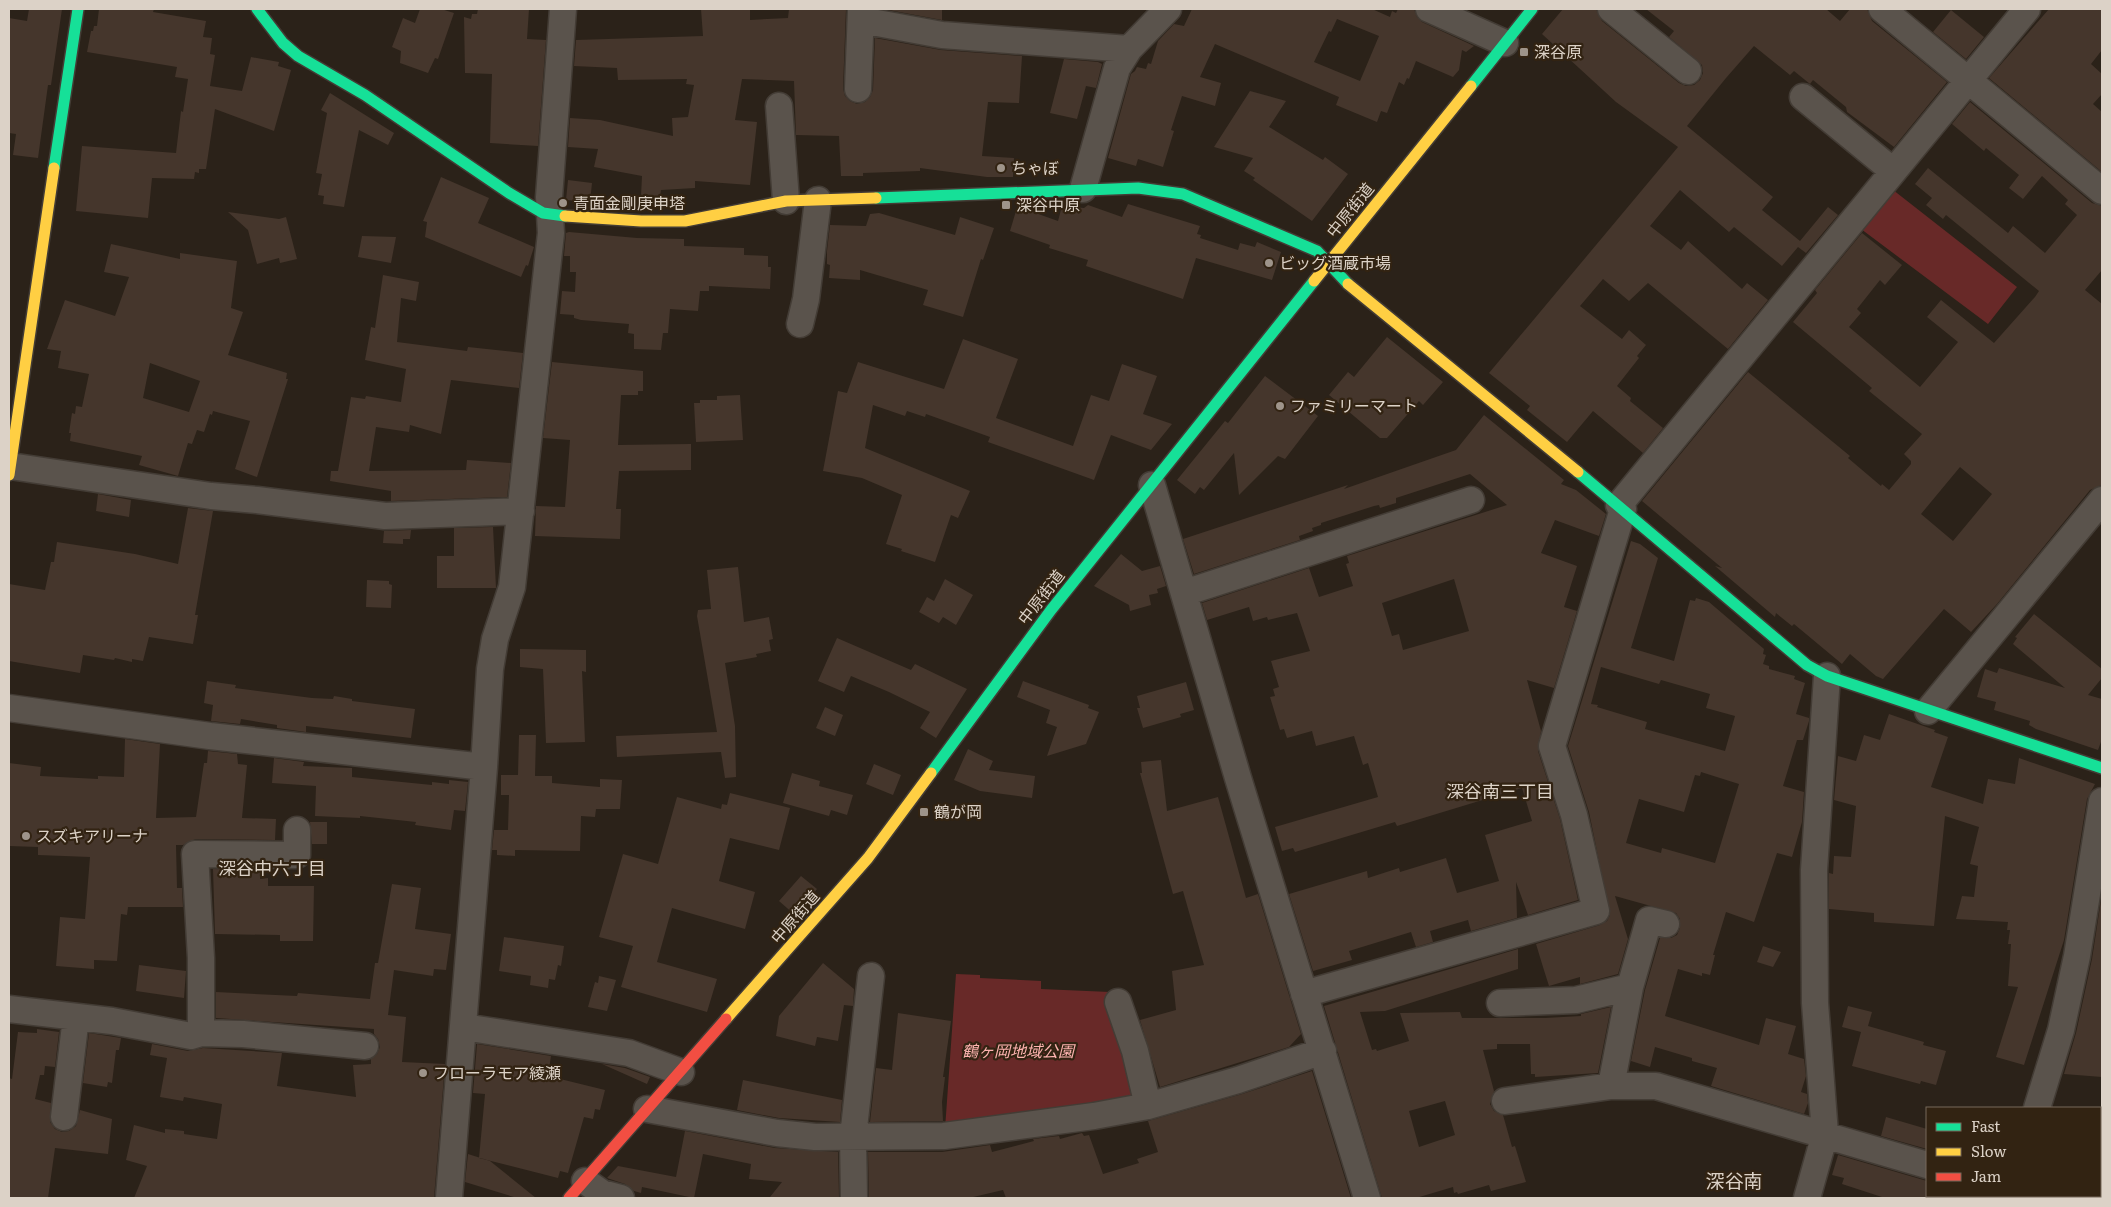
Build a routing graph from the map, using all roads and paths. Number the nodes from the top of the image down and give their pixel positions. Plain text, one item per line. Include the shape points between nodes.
1 (78, 9) edge
2 (257, 9) edge
3 (563, 9) edge
4 (1168, 9) edge
5 (1429, 9) edge
6 (1532, 9) edge
7 (1611, 9) edge
8 (1882, 9) edge
9 (2027, 9) edge
10 (861, 14) edge
11 (1505, 43) junction
12 (1129, 49) junction
13 (1688, 72) dead end
14 (1968, 80) junction
15 (858, 89) dead end
16 (1803, 97) dead end
17 (779, 106) dead end
18 (1893, 171) junction
19 (1083, 190) junction
20 (2102, 191) edge
21 (818, 200) junction
22 (786, 201) junction
23 (550, 215) junction
24 (1328, 263) junction
25 (800, 324) dead end
26 (9, 471) edge
27 (1152, 485) junction
28 (1471, 500) dead end
29 (2102, 500) edge
30 (1621, 507) junction
31 (521, 512) junction
32 (1184, 593) junction
33 (1827, 676) junction
34 (9, 708) edge
35 (1928, 711) junction
36 (484, 767) junction
37 (2102, 768) edge
38 (2102, 801) edge
39 (297, 830) dead end
40 (1649, 919) dead end
41 (871, 976) dead end
42 (1630, 987) junction
43 (1304, 994) junction
44 (1118, 1002) dead end
45 (1500, 1003) dead end
46 (9, 1009) edge
47 (76, 1017) junction
48 (464, 1027) junction
49 (201, 1033) junction
50 (365, 1046) dead end
51 (1323, 1051) junction
52 (681, 1072) junction
53 (1611, 1086) junction
54 (1505, 1101) dead end
55 (1148, 1106) junction
56 (2037, 1107) edge
57 (647, 1109) junction
58 (64, 1117) dead end
59 (1825, 1134) junction
60 (854, 1137) junction
61 (1926, 1166) edge
62 (577, 1190) edge
63 (449, 1198) edge
64 (622, 1198) edge
65 (854, 1198) edge
66 (1367, 1198) edge
67 (1806, 1198) edge

1 - 26 street
2 - 23 street via 283,43 298,56 365,94 509,194
3 - 23 street
4 - 12 street
5 - 11 street
6 - 11 street, 中原街道
7 - 13 street
8 - 14 street
9 - 14 street
10 - 12 street via 942,35
10 - 15 street
11 - 24 street, 中原街道
12 - 19 street via 1117,68
14 - 18 street
14 - 20 street
16 - 18 street
17 - 22 street
18 - 30 street
19 - 21 street
19 - 24 street via 1138,188 1183,194 1316,251
21 - 22 street
21 - 25 street
22 - 23 street via 685,221
23 - 31 street
24 - 27 street, 中原街道
24 - 30 street via 1341,279
26 - 31 street via 385,516
27 - 32 street
27 - 52 street, 中原街道 via 1051,610 868,858
28 - 32 street
29 - 35 street
30 - 33 street via 1807,665
30 - 43 street via 1552,746 1574,815 1596,911
31 - 36 street via 512,586 490,669
32 - 43 street
33 - 35 street
33 - 59 street via 1814,870 1815,1003
34 - 36 street via 210,736
35 - 37 street
36 - 48 street
38 - 56 street via 2077,956 2063,1020
39 - 49 street via 297,855 195,854 201,958
40 - 42 street
41 - 60 street
42 - 45 street via 1576,1000
42 - 53 street
43 - 51 street
44 - 55 street via 1135,1051
46 - 47 street
47 - 49 street via 191,1036
47 - 58 street
48 - 52 street via 629,1052
48 - 63 street
49 - 50 street
51 - 55 street
51 - 66 street
52 - 57 street, 中原街道
53 - 54 street
53 - 59 street via 1656,1086
55 - 60 street via 944,1136
57 - 60 street via 777,1134
57 - 62 street, 中原街道
59 - 61 street
59 - 67 street
60 - 65 street
62 - 64 street

